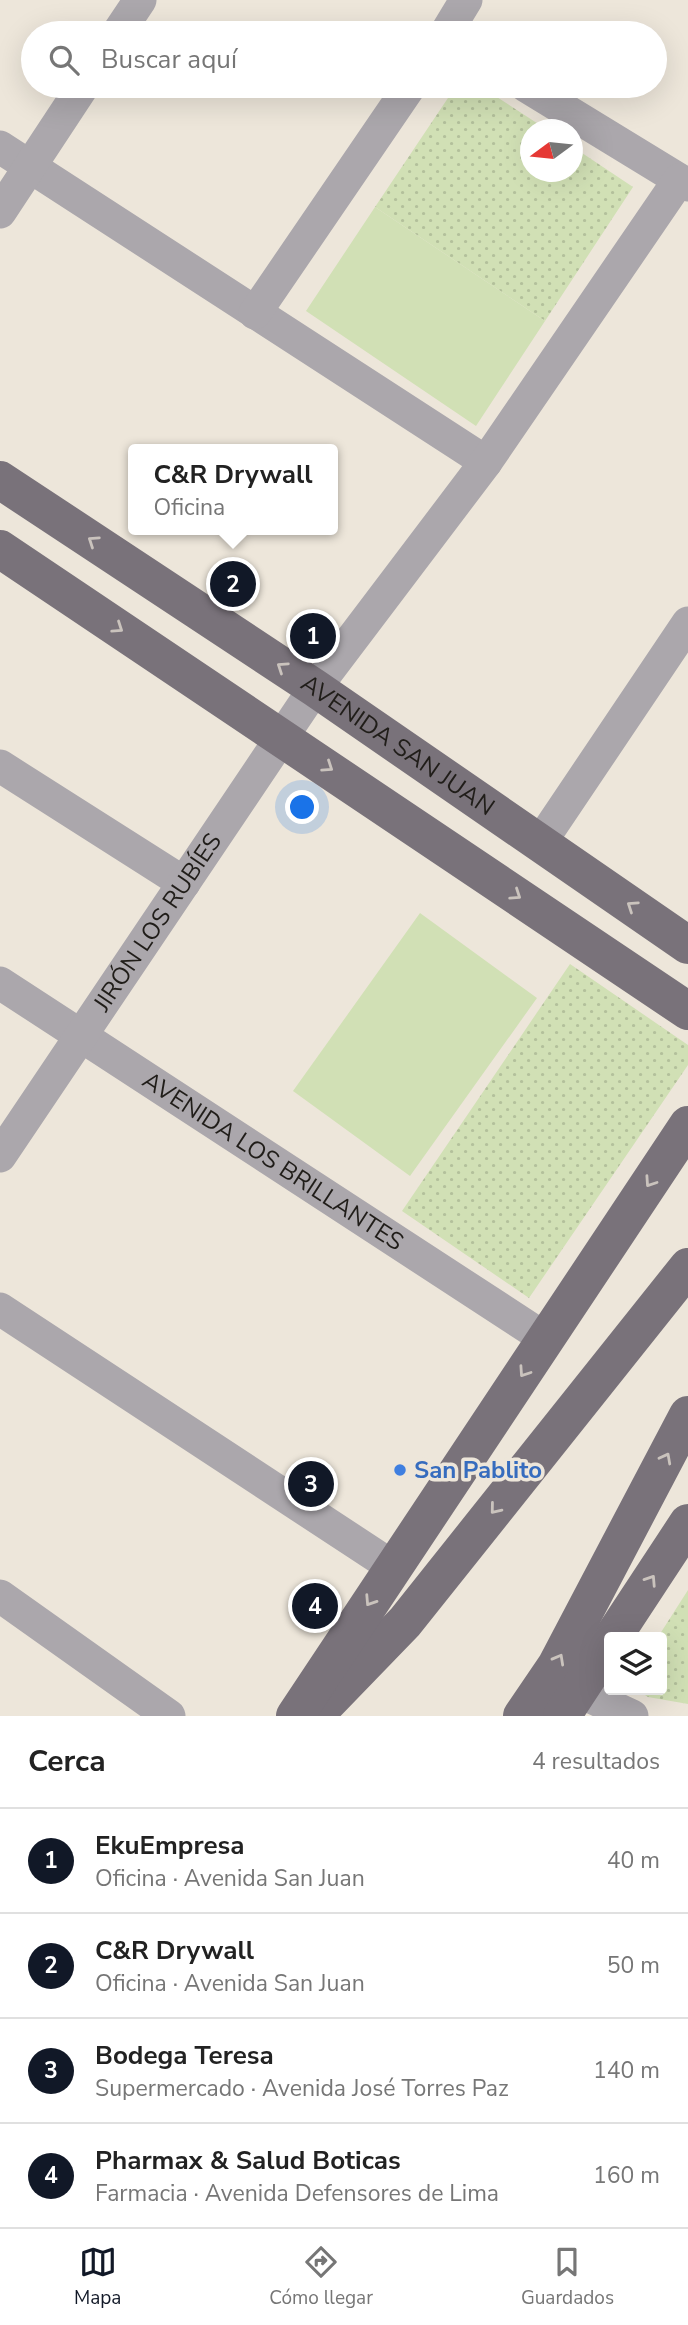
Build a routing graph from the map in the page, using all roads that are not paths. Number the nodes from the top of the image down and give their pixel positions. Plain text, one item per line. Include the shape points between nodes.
1 (140, 0) edge
2 (466, 0) edge
3 (126, 21) edge
4 (453, 21) edge
5 (75, 98) edge
6 (402, 98) edge
7 (545, 98) edge
8 (0, 148) edge
9 (30, 167) junction
10 (683, 183) edge
11 (0, 212) edge
12 (255, 313) junction
13 (486, 462) junction
14 (0, 480) edge
15 (0, 549) edge
16 (688, 623) edge
17 (315, 688) junction
18 (282, 736) junction
19 (0, 766) edge
20 (540, 843) junction
21 (184, 883) junction
22 (688, 945) edge
23 (0, 982) edge
24 (688, 1011) edge
25 (82, 1036) junction
26 (688, 1125) edge
27 (0, 1156) edge
28 (688, 1267) edge
29 (0, 1309) edge
30 (546, 1339) junction
31 (688, 1415) edge
32 (688, 1523) edge
33 (393, 1567) junction
34 (0, 1596) edge
35 (616, 1632) edge
36 (604, 1652) edge
37 (570, 1704) edge
38 (169, 1716) edge
39 (295, 1716) edge
40 (314, 1716) edge
41 (522, 1716) edge
42 (632, 1716) edge

1 - 3 street
2 - 4 street
5 - 9 street
6 - 12 street
7 - 10 street
8 - 9 street
9 - 11 street
9 - 12 street
10 - 13 street, JIRÓN LOS RUBÍES
12 - 13 street
13 - 17 street, JIRÓN LOS RUBÍES
17 -> 14 main road, AVENIDA SAN JUAN
15 -> 18 main road
16 - 20 street
17 - 18 street, JIRÓN LOS RUBÍES
17 - 20 main road, AVENIDA SAN JUAN
18 - 21 street, JIRÓN LOS RUBÍES
18 -> 24 main road
19 - 21 street
22 -> 20 main road, AVENIDA SAN JUAN
21 - 25 street, JIRÓN LOS RUBÍES
23 - 25 street, AVENIDA LOS BRILLANTES
25 - 27 street, JIRÓN LOS RUBÍES
25 - 30 street, AVENIDA LOS BRILLANTES
26 -> 30 main road
28 -> 40 main road via 405,1622
29 - 33 street
30 -> 33 main road
41 -> 31 main road via 556,1666
35 -> 32 main road
33 -> 39 main road
34 - 38 street
36 - 37 main road
37 - 42 street

